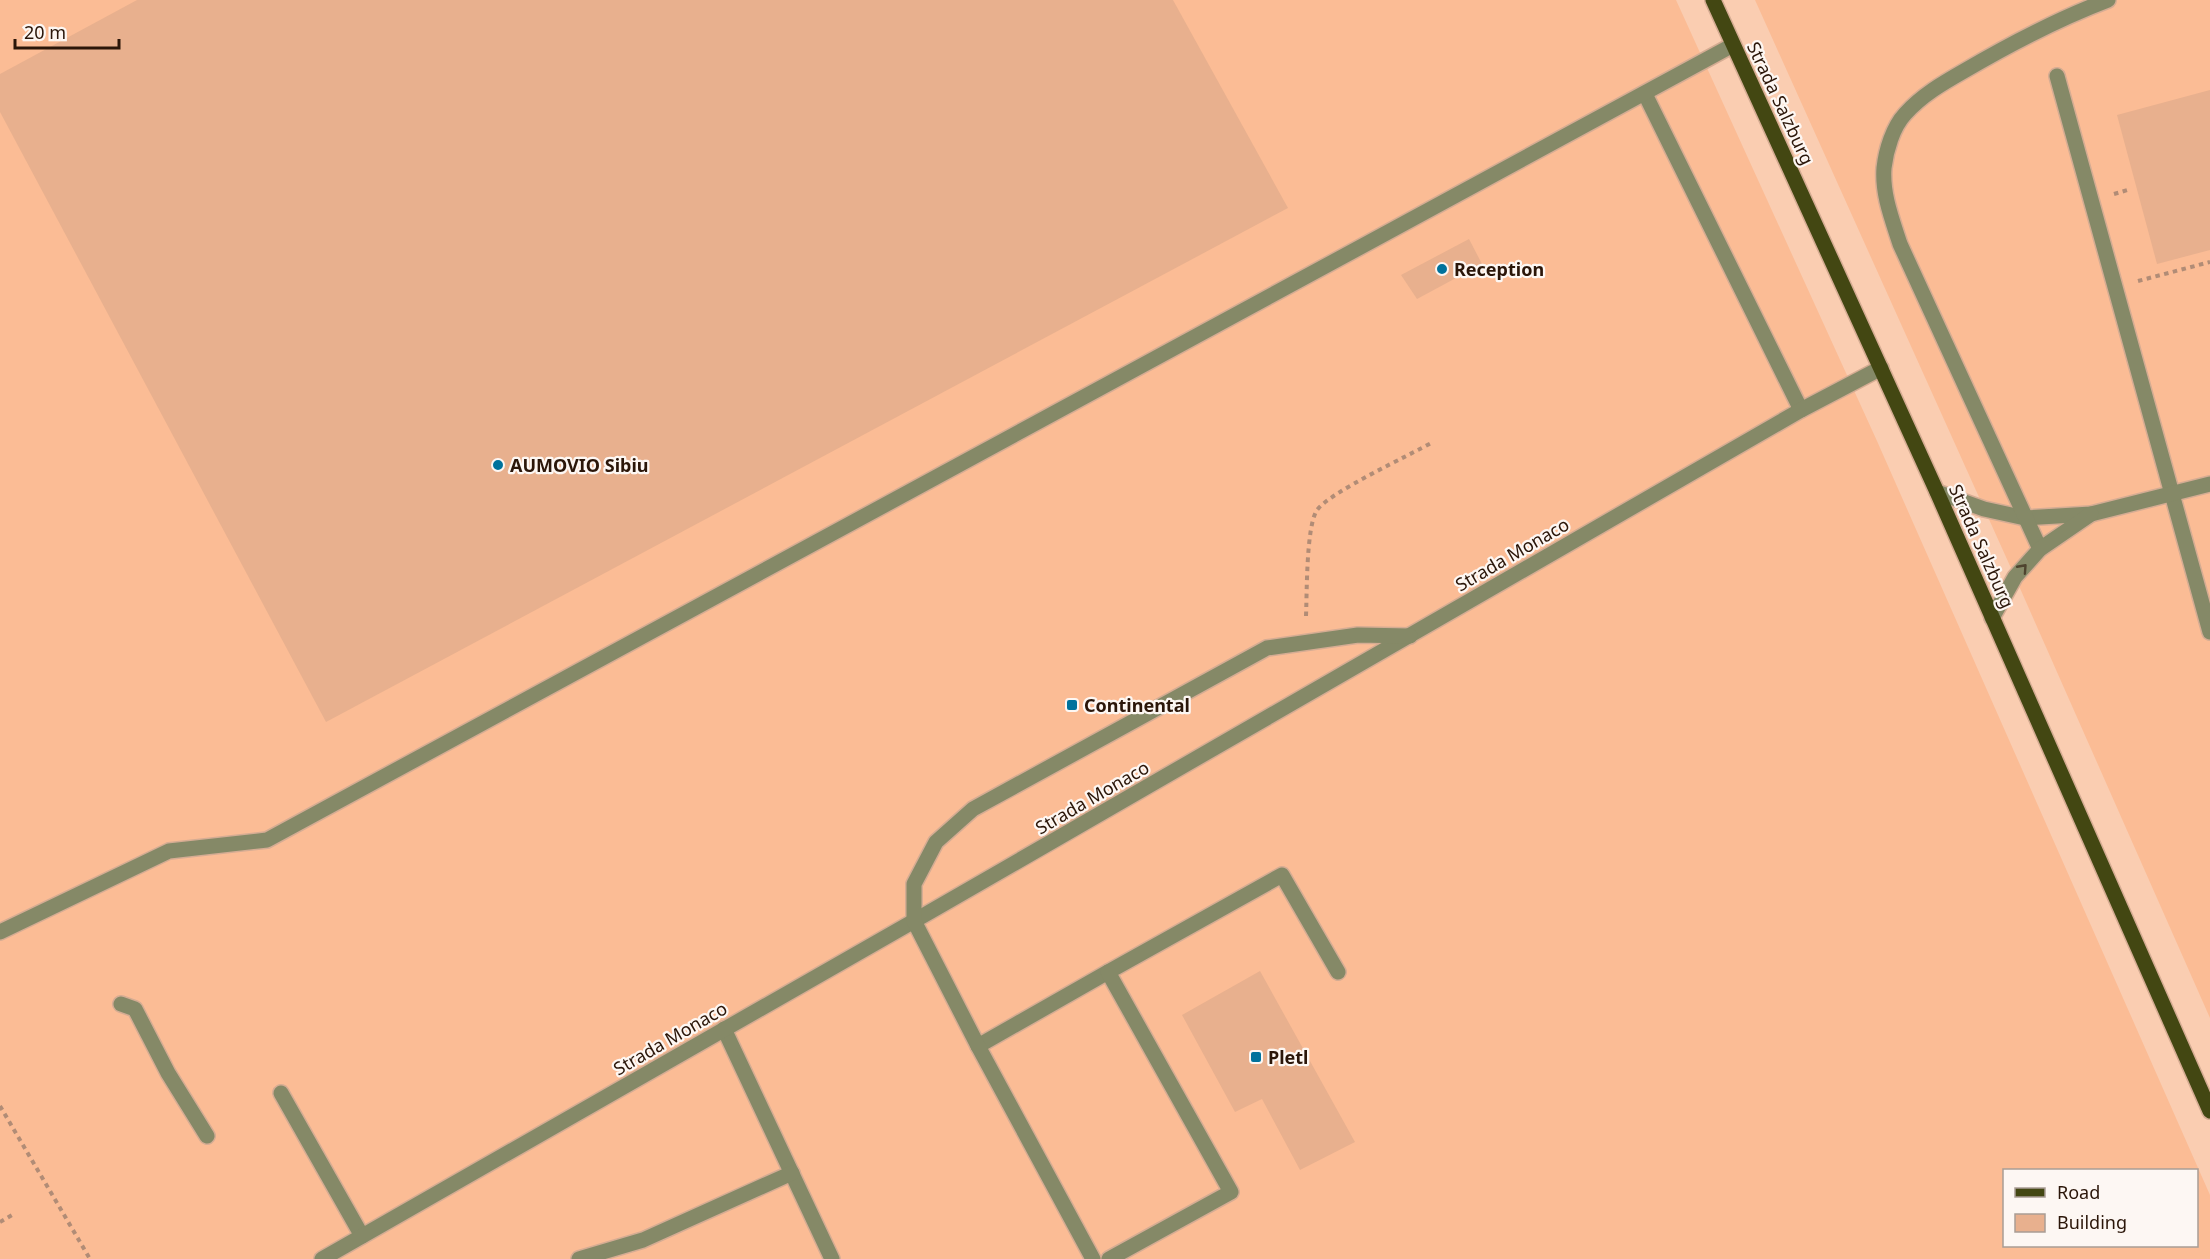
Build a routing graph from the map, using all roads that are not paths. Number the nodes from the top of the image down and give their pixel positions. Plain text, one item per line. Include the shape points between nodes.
1 (1713, 0) edge
2 (2108, 0) edge
3 (1733, 45) junction
4 (2057, 76) dead end
5 (1645, 93) junction
6 (1881, 368) junction
7 (1801, 410) junction
8 (2210, 484) edge
9 (1937, 492) junction
10 (2171, 493) junction
11 (2091, 514) junction
12 (2025, 518) junction
13 (2040, 549) junction
14 (1992, 618) junction
15 (2210, 632) edge
16 (1410, 636) junction
17 (914, 921) junction
18 (0, 932) edge
19 (1108, 972) junction
20 (1338, 972) dead end
21 (122, 1004) dead end
22 (724, 1029) junction
23 (978, 1046) junction
24 (281, 1094) dead end
25 (2210, 1111) edge
26 (207, 1136) dead end
27 (792, 1173) junction
28 (362, 1236) junction
29 (322, 1259) edge
30 (579, 1259) edge
31 (832, 1259) edge
32 (1093, 1259) edge
33 (1109, 1259) edge

1 - 3 main road, Strada Salzburg
2 - 12 street via 2070,14 1928,93 1904,115 1891,139 1884,169 1886,199 1900,244
3 - 5 street
3 - 6 main road, Strada Salzburg
4 - 10 street
5 - 7 street
5 - 18 street via 267,840 169,851
6 - 7 street, Strada Monaco
6 - 9 main road, Strada Salzburg
7 - 16 street, Strada Monaco
8 - 10 street
9 - 12 street
9 - 14 main road, Strada Salzburg
10 - 11 street
10 - 15 street
11 - 12 street
11 - 13 street
12 - 13 street
14 -> 13 street via 2015,577
14 - 25 main road, Strada Salzburg
16 - 17 street, Strada Monaco
16 - 17 street via 1358,635 1267,648 973,809 936,842 914,884
17 - 22 street, Strada Monaco
17 - 23 street
19 - 20 street via 1282,875
19 - 23 street
19 - 33 street via 1231,1192
21 - 26 street via 135,1008 168,1073
22 - 27 street
22 - 28 street, Strada Monaco
23 - 32 street
24 - 28 street
27 - 30 street via 643,1240
27 - 31 street
28 - 29 street, Strada Monaco

